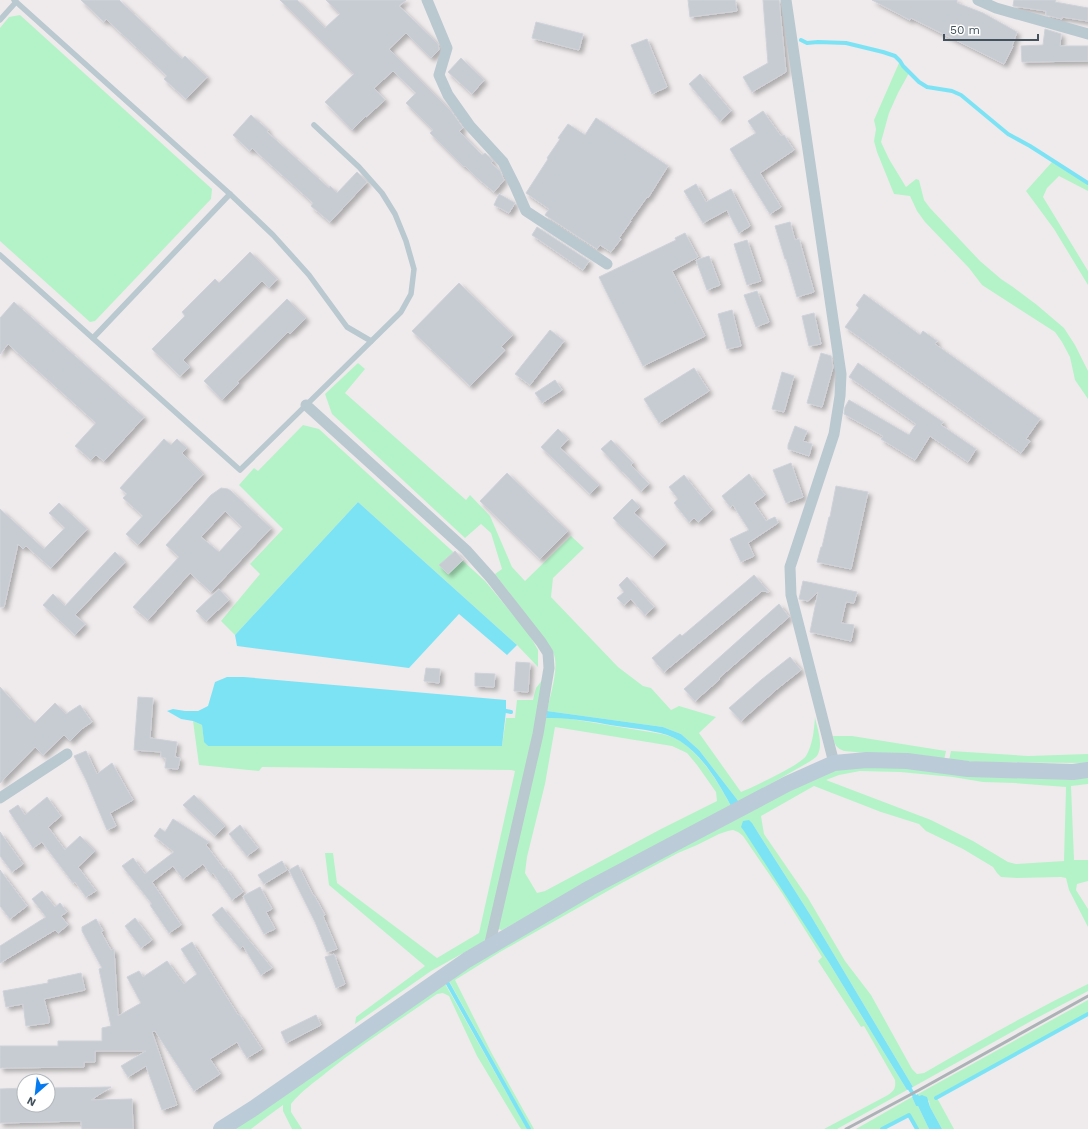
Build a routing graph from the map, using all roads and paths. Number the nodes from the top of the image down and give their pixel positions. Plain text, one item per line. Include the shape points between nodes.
1 (427, 0) edge
2 (786, 0) edge
3 (978, 0) edge
4 (15, 1) edge
5 (0, 20) edge
6 (1088, 34) edge
7 (314, 125) dead end
8 (230, 194) junction
9 (0, 255) edge
10 (608, 264) dead end
11 (93, 338) junction
12 (371, 342) junction
13 (306, 405) junction
14 (67, 754) dead end
15 (834, 763) junction
16 (1088, 770) edge
17 (0, 798) edge
18 (489, 947) junction
19 (221, 1129) edge

1 - 10 street via 447,48 439,75 448,95 470,126 503,162 526,211
2 - 15 street via 841,374 834,434 790,567 791,595
3 - 6 street via 996,8
4 - 5 lane
4 - 8 lane
7 - 12 lane via 359,167 382,193 403,234 414,269 411,294 401,312
8 - 11 lane
8 - 12 lane via 273,235 308,275 347,327
9 - 11 lane
11 - 13 lane via 240,470
12 - 13 lane
13 - 18 street via 466,550 491,578 548,653 549,668 538,734
14 - 17 street
15 - 16 main road via 875,760 968,769 1073,772
15 - 18 main road via 787,784 590,888
18 - 19 main road

